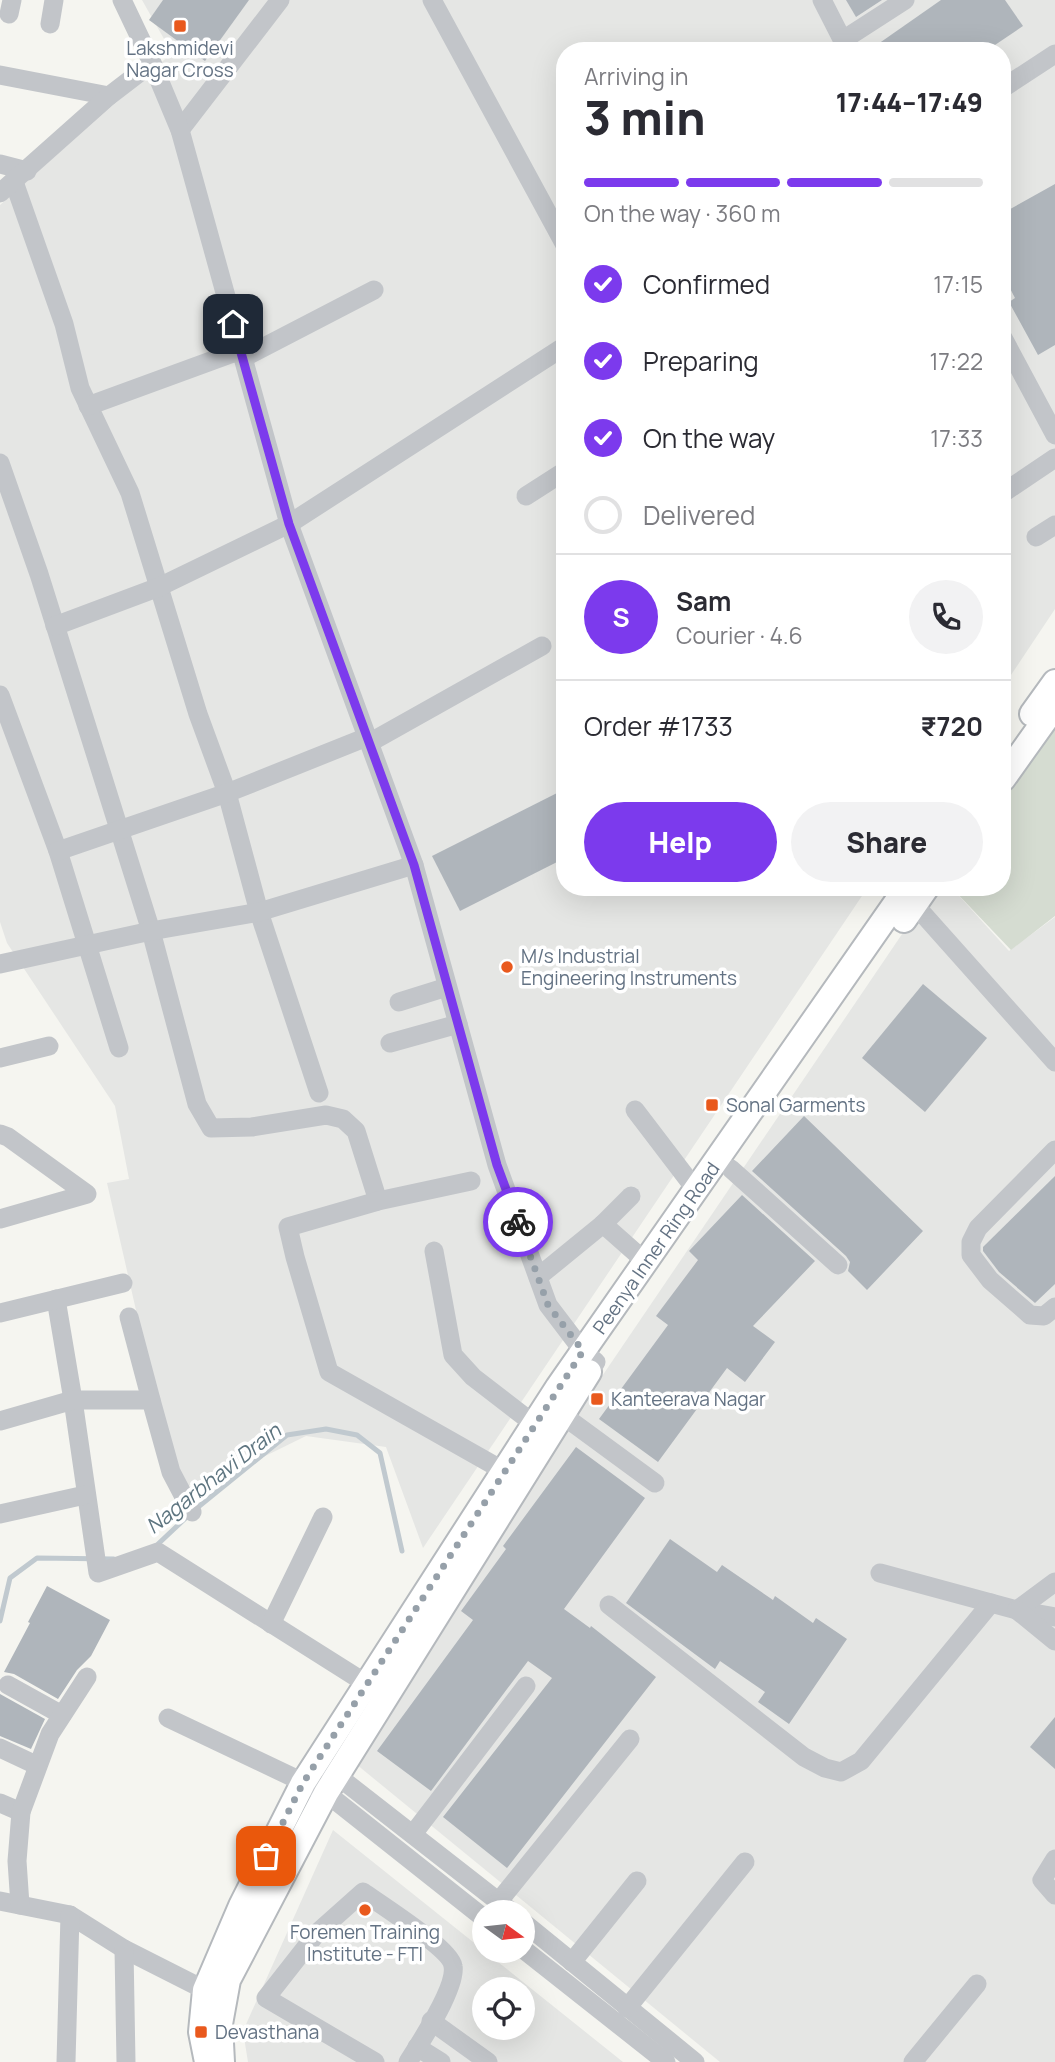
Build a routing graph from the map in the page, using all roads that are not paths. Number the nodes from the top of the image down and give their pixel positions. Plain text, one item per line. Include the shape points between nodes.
1 (54, 0) edge
2 (122, 0) edge
3 (280, 0) edge
4 (432, 0) edge
5 (822, 0) edge
6 (905, 0) edge
7 (50, 24) dead end
8 (844, 42) edge
9 (850, 42) edge
10 (1055, 54) edge
11 (152, 63) junction
12 (0, 75) edge
13 (1011, 84) edge
14 (109, 96) junction
15 (180, 130) junction
16 (0, 164) edge
17 (13, 182) edge
18 (556, 228) edge
19 (374, 290) dead end
20 (556, 352) edge
21 (1011, 353) edge
22 (242, 354) junction
23 (88, 406) junction
24 (1055, 435) edge
25 (1055, 458) edge
26 (0, 463) edge
27 (556, 477) edge
28 (1011, 488) edge
29 (526, 496) dead end
30 (289, 524) junction
31 (1055, 525) edge
32 (1036, 537) dead end
33 (159, 587) junction
34 (55, 626) junction
35 (542, 646) dead end
36 (1055, 682) edge
37 (0, 695) edge
38 (1055, 706) edge
39 (368, 740) junction
40 (1011, 744) edge
41 (1011, 768) edge
42 (227, 793) junction
43 (119, 831) junction
44 (58, 851) junction
45 (414, 865) junction
46 (908, 896) edge
47 (908, 896) edge
48 (914, 896) edge
49 (259, 912) junction
50 (150, 931) junction
51 (87, 945) junction
52 (0, 964) edge
53 (447, 987) junction
54 (399, 1002) dead end
55 (458, 1024) junction
56 (390, 1043) dead end
57 (48, 1046) dead end
58 (119, 1048) dead end
59 (0, 1058) edge
60 (1055, 1062) edge
61 (319, 1093) dead end
62 (635, 1110) dead end
63 (3, 1137) edge
64 (1055, 1150) edge
65 (731, 1169) junction
66 (471, 1181) dead end
67 (696, 1190) junction
68 (631, 1196) dead end
69 (378, 1201) junction
70 (0, 1219) edge
71 (603, 1224) junction
72 (434, 1251) dead end
73 (646, 1262) junction
74 (838, 1265) dead end
75 (538, 1277) junction
76 (123, 1283) dead end
77 (56, 1299) junction
78 (1055, 1307) edge
79 (0, 1313) edge
80 (129, 1317) dead end
81 (590, 1357) junction
82 (151, 1399) junction
83 (73, 1400) junction
84 (561, 1414) junction
85 (0, 1421) edge
86 (534, 1424) junction
87 (504, 1471) junction
88 (655, 1483) dead end
89 (85, 1495) junction
90 (192, 1511) dead end
91 (0, 1514) edge
92 (323, 1517) dead end
93 (880, 1573) dead end
94 (1055, 1582) edge
95 (991, 1603) junction
96 (609, 1605) dead end
97 (1017, 1610) junction
98 (1055, 1617) edge
99 (271, 1624) junction
100 (1055, 1641) edge
101 (88, 1677) dead end
102 (367, 1684) junction
103 (8, 1685) dead end
104 (526, 1686) dead end
105 (62, 1715) junction
106 (168, 1718) dead end
107 (630, 1739) dead end
108 (0, 1748) edge
109 (37, 1765) junction
110 (327, 1776) junction
111 (303, 1783) junction
112 (0, 1803) edge
113 (20, 1811) junction
114 (413, 1834) junction
115 (1055, 1859) edge
116 (745, 1862) dead end
117 (636, 1881) dead end
118 (1055, 1895) edge
119 (497, 1900) edge
120 (511, 1900) edge
121 (0, 1901) edge
122 (20, 1905) junction
123 (472, 1907) edge
124 (70, 1915) junction
125 (536, 1933) edge
126 (124, 1949) junction
127 (536, 1959) edge
128 (572, 1962) junction
129 (977, 1984) dead end
130 (205, 1990) junction
131 (628, 2008) junction
132 (431, 2021) junction
133 (655, 2053) edge
134 (413, 2055) edge
135 (66, 2062) edge
136 (126, 2062) edge
137 (207, 2062) edge
138 (222, 2062) edge
139 (375, 2062) edge
140 (441, 2062) edge
141 (488, 2062) edge
142 (695, 2062) edge
143 (913, 2062) edge

1 - 7 street
2 - 11 street
3 - 15 street
4 - 18 street
5 - 8 street
6 - 9 street
10 - 13 street
11 - 14 street
11 - 15 street
12 - 14 street
14 - 17 street
15 - 22 street
16 - 17 street
17 - 23 street
19 - 22 street
20 - 30 street
21 - 24 street
22 - 23 street
22 - 30 street
23 - 33 street via 130,493
25 - 28 street
26 - 34 street
27 - 29 street
30 - 33 street
30 - 39 street
31 - 32 street
33 - 34 street
33 - 42 street
34 - 43 street
35 - 39 street
36 - 40 main road
37 - 44 street
38 - 41 main road
39 - 42 street
39 - 45 street
42 - 43 street
42 - 49 street
43 - 44 street
43 - 50 street
44 - 51 street
45 - 49 street
45 - 53 street
46 - 65 main road, Peenya Inner Ring Road
47 - 67 main road, Peenya Inner Ring Road
48 - 60 street
49 - 50 street
49 - 61 street
50 - 51 street
50 - 69 street via 197,1104 212,1128 252,1127 326,1115 343,1119 356,1131
51 - 52 street
51 - 58 street
53 - 54 street
53 - 55 street
55 - 56 street
55 - 75 street via 497,1165
57 - 59 street
62 - 67 street
63 - 70 street via 87,1195
64 - 78 street via 978,1228 971,1242 971,1255 990,1280 1030,1315 1044,1316
65 - 74 street
65 - 81 main road, Peenya Inner Ring Road
66 - 69 street
67 - 73 main road, Peenya Inner Ring Road
68 - 71 street
69 - 87 street via 288,1227 328,1372
71 - 73 street
71 - 75 street
72 - 86 street via 453,1356
73 - 81 main road, Peenya Inner Ring Road
75 - 81 street via 548,1305
76 - 77 street
77 - 79 street
77 - 83 street
80 - 82 street
81 - 84 main road, Peenya Inner Ring Road
81 - 86 main road, Peenya Inner Ring Road
82 - 83 street
82 - 90 street via 171,1472
83 - 85 street
83 - 89 street
84 - 88 street
84 - 110 main road, Peenya Inner Ring Road
86 - 87 main road, Peenya Inner Ring Road
87 - 102 main road, Peenya Inner Ring Road
89 - 91 street
89 - 99 street via 98,1573 158,1552
92 - 99 street
93 - 95 street
94 - 97 street
95 - 96 street via 861,1761 841,1772 804,1757
95 - 97 street
97 - 98 street
97 - 100 street
99 - 102 street
101 - 105 street
102 - 110 main road, Peenya Inner Ring Road
103 - 105 street
104 - 114 street
105 - 109 street
106 - 111 street
107 - 120 street
108 - 109 street
109 - 113 street
110 - 111 main road, Peenya Inner Ring Road
110 - 114 street
110 - 123 street
110 - 138 main road, Peenya Inner Ring Road via 228,1980 220,2024
111 - 130 main road, Peenya Inner Ring Road
112 - 113 street
113 - 122 street
114 - 119 street
115 - 118 street via 1042,1880
116 - 131 street
117 - 128 street
121 - 122 street
122 - 124 street
124 - 126 street
124 - 135 street
125 - 128 street
126 - 130 street
126 - 136 street
127 - 133 street
128 - 131 street
129 - 143 street
130 - 137 main road, Peenya Inner Ring Road via 201,2032
131 - 133 street
132 - 134 street
132 - 139 street via 452,1985 454,1965 443,1950 363,1892 317,1933 266,1998
132 - 141 street
133 - 142 street
134 - 140 street

